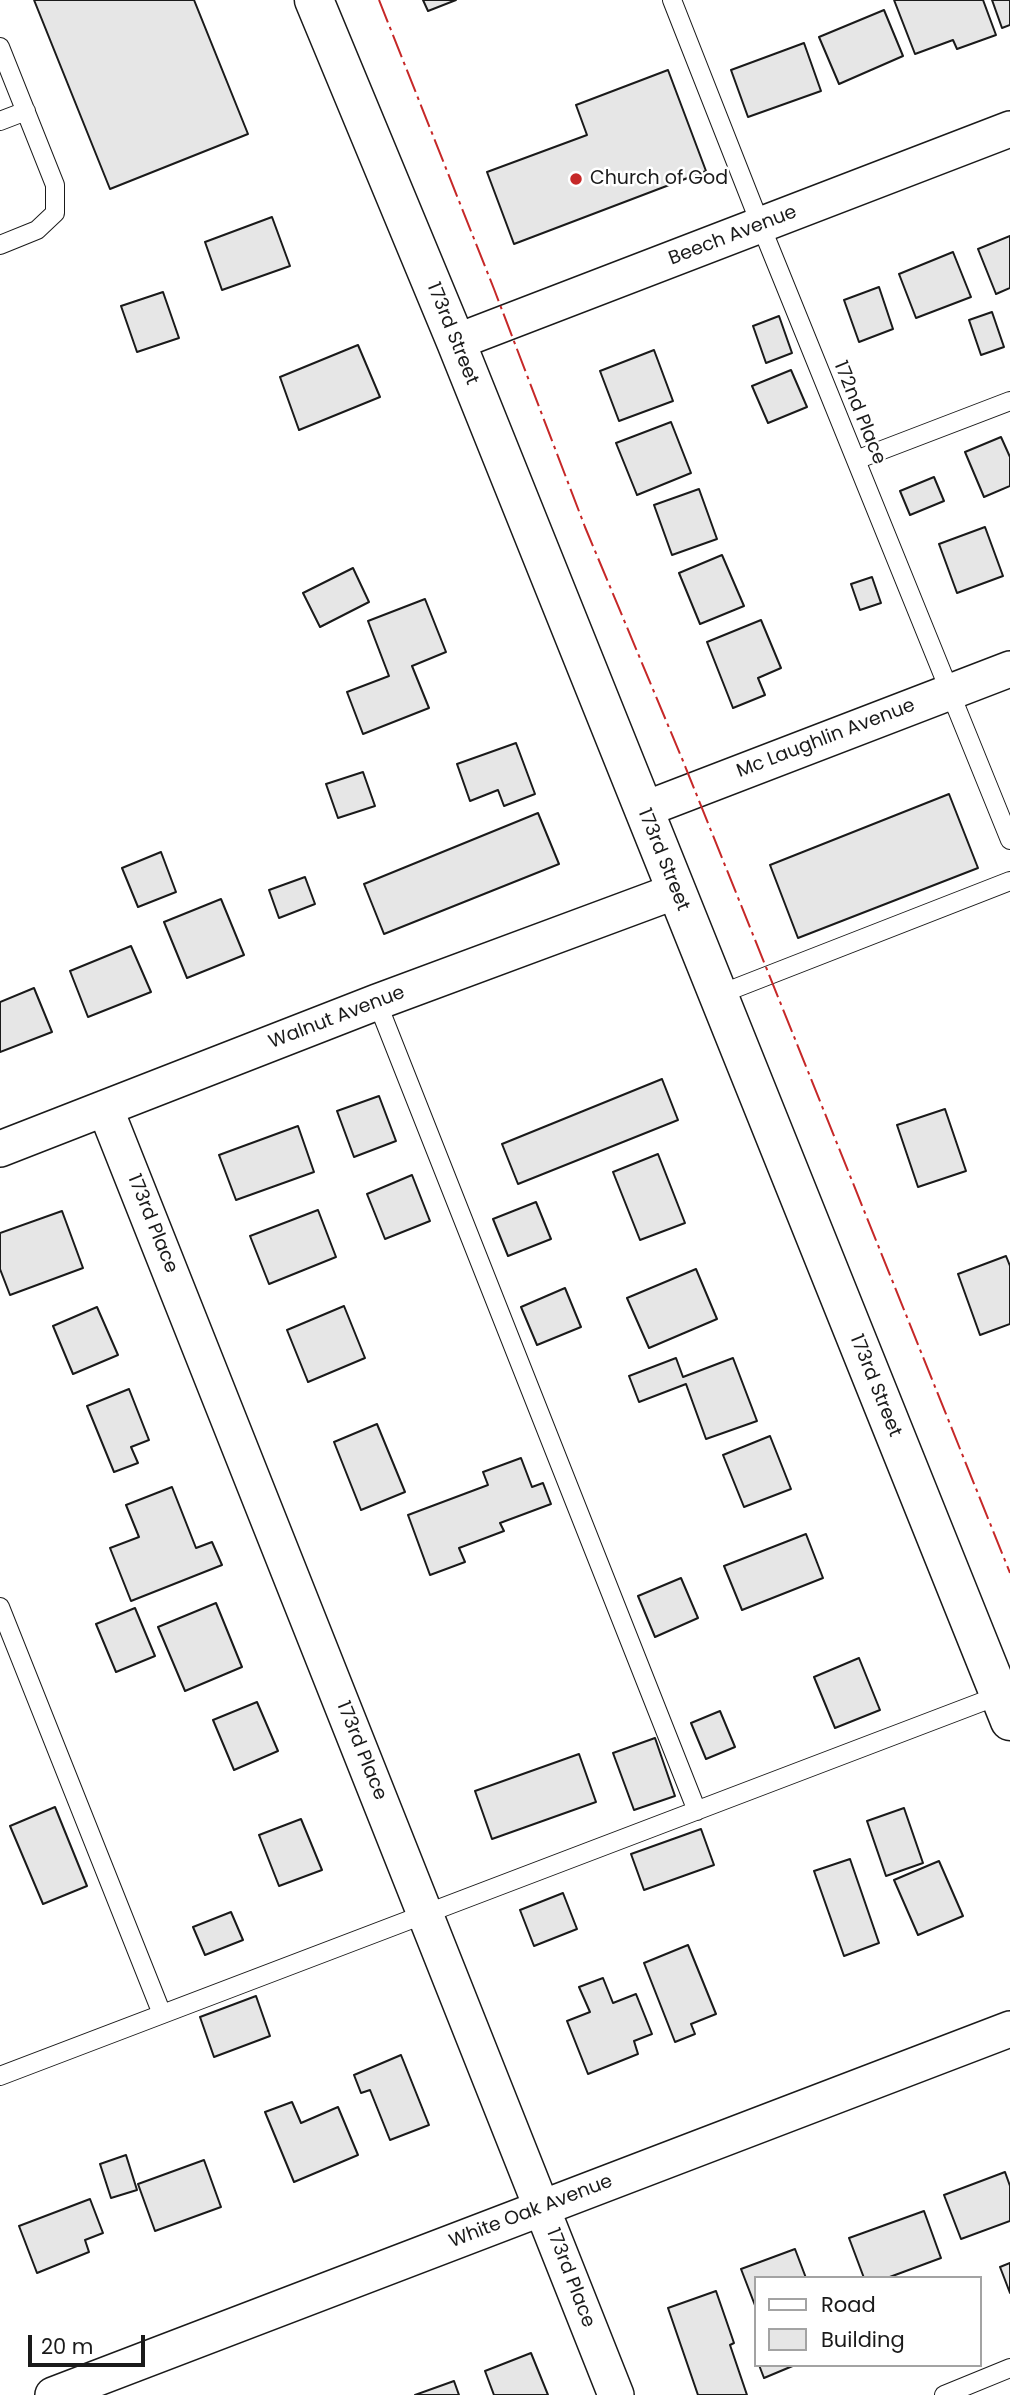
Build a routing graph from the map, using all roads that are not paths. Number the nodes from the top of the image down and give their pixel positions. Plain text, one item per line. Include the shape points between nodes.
1 (314, 0) edge
2 (672, 0) edge
3 (0, 47) edge
4 (26, 111) junction
5 (0, 121) edge
6 (1010, 129) edge
7 (761, 226) junction
8 (0, 245) edge
9 (456, 342) junction
10 (1010, 401) edge
11 (856, 460) junction
12 (1010, 669) edge
13 (951, 692) junction
14 (643, 810) junction
15 (1010, 840) edge
16 (1010, 881) edge
17 (676, 891) junction
18 (718, 995) junction
19 (377, 1002) junction
20 (105, 1108) junction
21 (0, 1149) edge
22 (0, 1607) edge
23 (1005, 1708) edge
24 (697, 1811) junction
25 (426, 1914) junction
26 (162, 2014) junction
27 (1010, 2029) edge
28 (0, 2076) edge
29 (542, 2208) junction
30 (1010, 2368) edge
31 (53, 2395) edge
32 (616, 2395) edge
33 (944, 2395) edge

1 - 9 street, 173rd Street
2 - 7 lane, 172nd Place
3 - 4 lane
4 - 5 lane
4 - 8 lane via 55,185 55,213 37,230
6 - 7 street, Beech Avenue
7 - 9 street, Beech Avenue
7 - 11 lane, 172nd Place
9 - 14 street, 173rd Street
10 - 11 lane
11 - 13 lane, 172nd Place
12 - 13 street, Mc Laughlin Avenue
13 - 14 street, Mc Laughlin Avenue
13 - 15 lane, 172nd Place
14 - 17 street, 173rd Street
16 - 18 lane
17 - 18 street, 173rd Street
17 - 19 street, Walnut Avenue
18 - 23 street, 173rd Street
19 - 20 street, Walnut Avenue
19 - 24 lane
20 - 21 street, Walnut Avenue
20 - 25 street, 173rd Place
22 - 26 lane
23 - 24 lane
24 - 25 lane
25 - 26 lane
25 - 29 street, 173rd Place
26 - 28 lane
27 - 29 street, White Oak Avenue
29 - 31 street, White Oak Avenue
29 - 32 street, 173rd Place
30 - 33 lane

